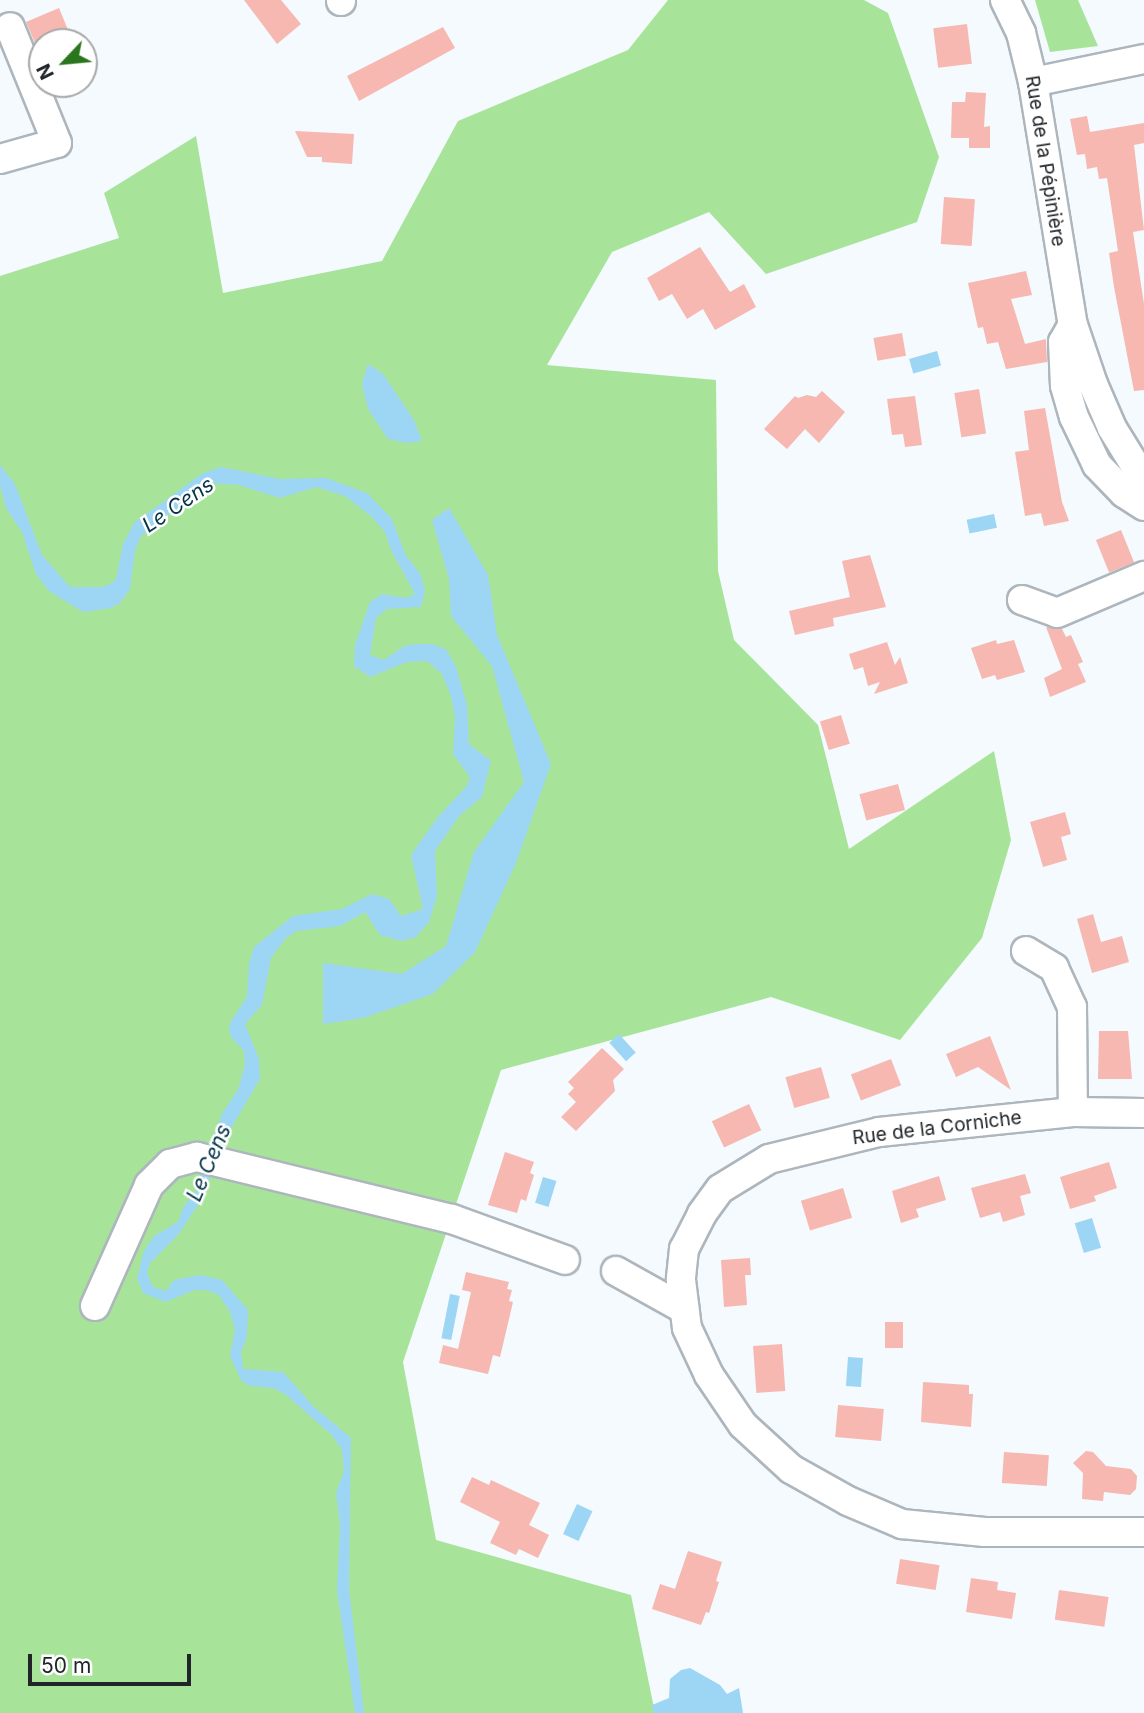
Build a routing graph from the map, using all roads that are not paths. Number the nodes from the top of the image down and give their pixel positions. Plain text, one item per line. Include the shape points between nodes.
1 (1005, 0) edge
2 (10, 27) dead end
3 (1144, 59) edge
4 (1033, 82) junction
5 (0, 159) edge
6 (1073, 325) junction
7 (1144, 480) edge
8 (1144, 506) edge
9 (1144, 576) edge
10 (1022, 600) dead end
11 (1026, 951) dead end
12 (1073, 1112) junction
13 (1144, 1113) edge
14 (565, 1260) dead end
15 (616, 1271) dead end
16 (95, 1306) dead end
17 (684, 1309) junction
18 (1144, 1532) edge

1 - 4 street, Rue de la Pépinière via 1021,33
2 - 5 street via 57,143
3 - 4 street
4 - 6 street, Rue de la Pépinière
6 - 7 street, Rue de la Pépinière via 1112,428
6 - 8 street, Rue de la Pépinière via 1063,342 1065,386 1074,417 1097,465
9 - 10 street via 1057,613
11 - 12 street via 1054,968 1072,1007
12 - 13 street, Rue de la Corniche
12 - 17 street, Rue de la Corniche via 880,1132 760,1164 720,1189 702,1214 684,1250
14 - 16 street via 452,1219 197,1157 170,1164 149,1185
15 - 17 street
17 - 18 street, Rue de la Corniche via 687,1328 709,1375 743,1425 791,1469 848,1501 902,1524 985,1532

